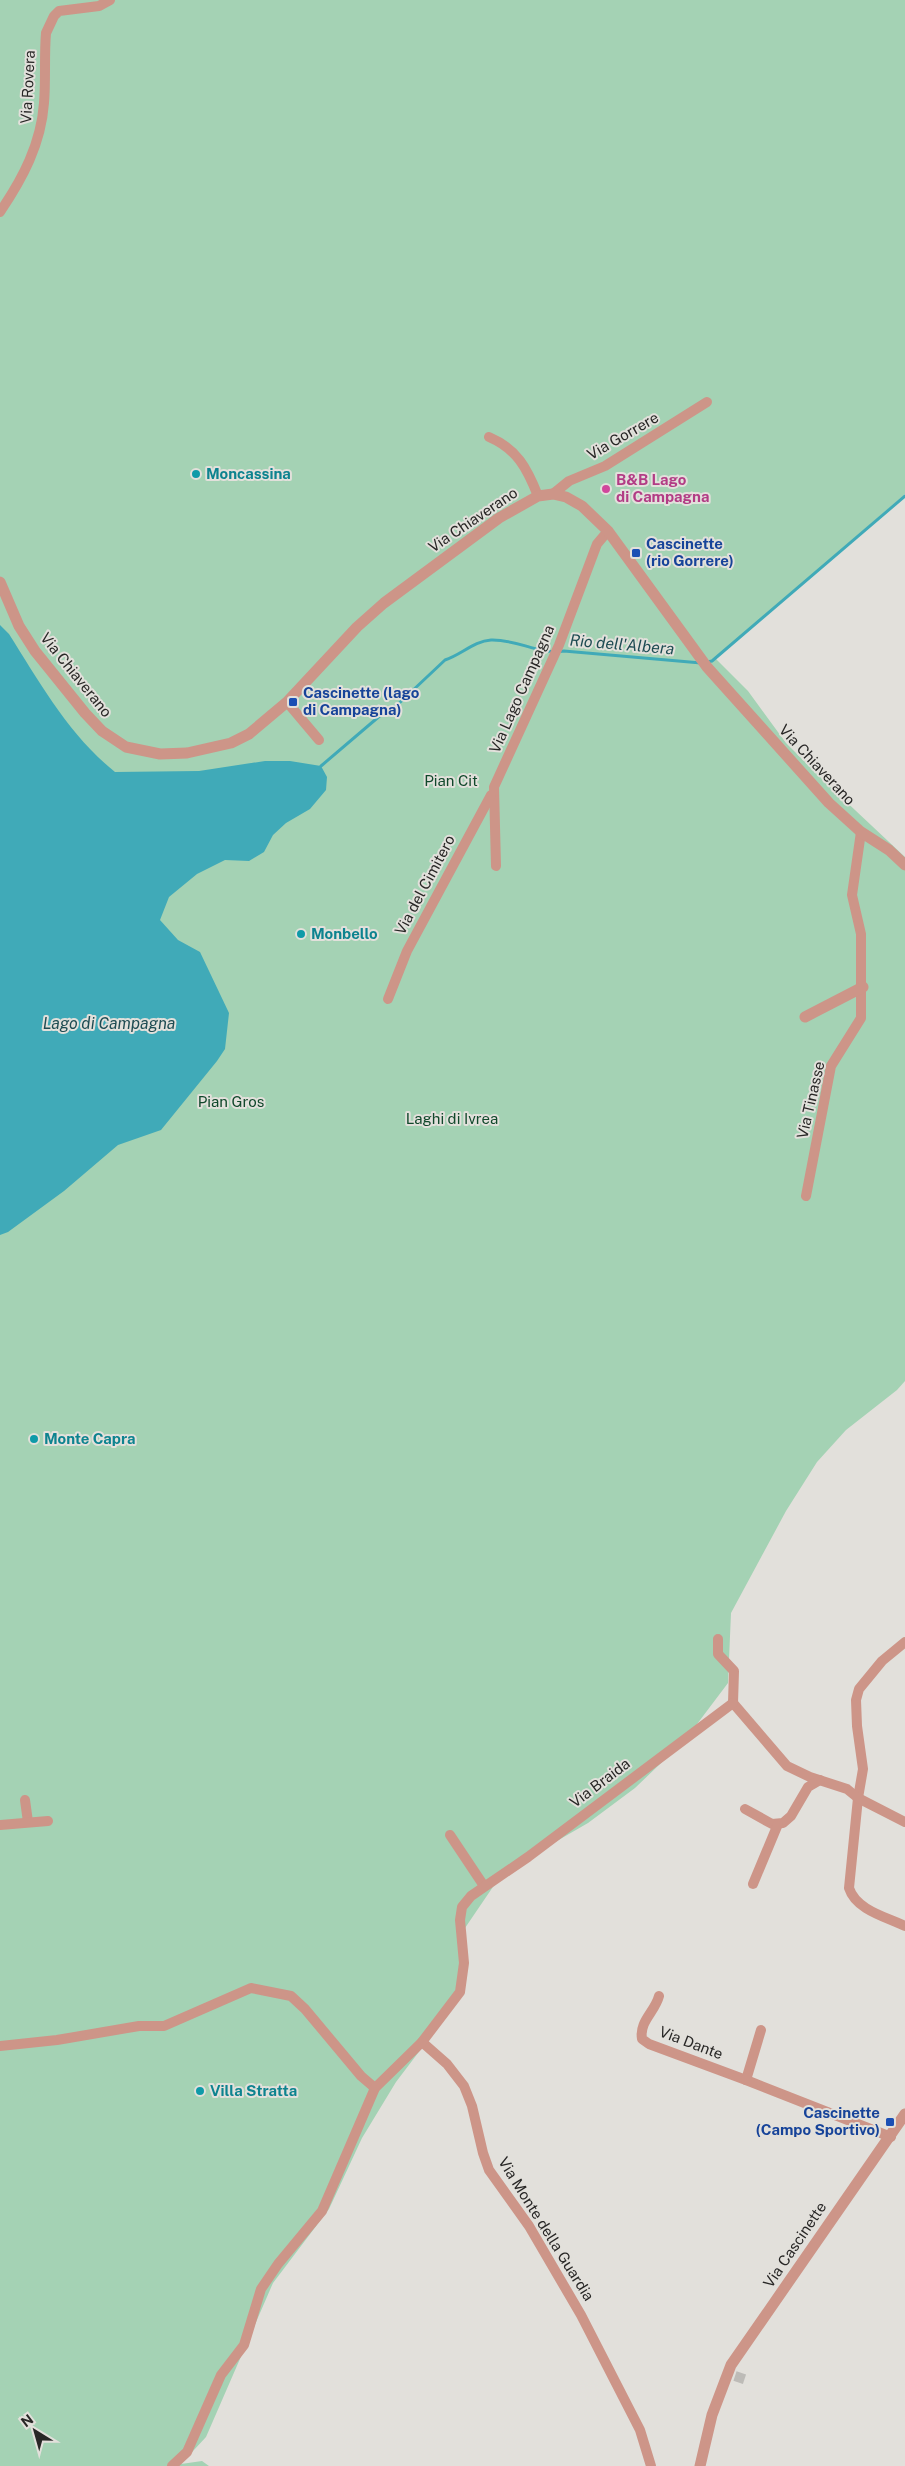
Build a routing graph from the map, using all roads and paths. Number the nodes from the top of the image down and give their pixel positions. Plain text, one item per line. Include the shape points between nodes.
1 (110, 0) edge
2 (0, 212) edge
3 (707, 402) dead end
4 (489, 437) dead end
5 (553, 494) junction
6 (538, 496) junction
7 (608, 531) junction
8 (0, 582) edge
9 (287, 702) junction
10 (319, 740) dead end
11 (494, 787) junction
12 (861, 832) junction
13 (905, 865) edge
14 (496, 866) dead end
15 (863, 987) junction
16 (388, 999) dead end
17 (805, 1017) dead end
18 (806, 1196) dead end
19 (718, 1639) dead end
20 (905, 1642) edge
21 (733, 1703) junction
22 (820, 1780) junction
23 (858, 1798) junction
24 (25, 1800) dead end
25 (745, 1810) dead end
26 (48, 1821) dead end
27 (28, 1822) junction
28 (905, 1822) edge
29 (778, 1824) junction
30 (0, 1825) edge
31 (450, 1836) dead end
32 (752, 1884) dead end
33 (484, 1886) junction
34 (905, 1926) edge
35 (659, 1996) dead end
36 (761, 2030) dead end
37 (422, 2042) junction
38 (0, 2046) edge
39 (746, 2080) junction
40 (375, 2088) junction
41 (905, 2114) edge
42 (891, 2137) junction
43 (172, 2466) edge
44 (651, 2466) edge
45 (700, 2466) edge

1 - 2 street, Via Rovera via 99,6 59,11 50,23 46,33 44,102 39,138 26,169
3 - 5 street, Via Gorrere via 604,466 569,481
4 - 6 street via 504,443 515,454 530,476
5 - 6 street, Via Chiaverano
5 - 7 street, Via Chiaverano via 582,506
6 - 9 street, Via Chiaverano via 499,518 384,603 356,627
7 - 11 street, Via Lago Campagna via 597,544 559,645
7 - 12 street, Via Chiaverano via 704,663 829,803
8 - 9 street, Via Chiaverano via 19,626 36,651 85,713 102,731 126,747 160,754 187,753 231,743 249,734
9 - 10 street
11 - 14 street, Via Lago Campagna
11 - 16 street, Via del Cimitero via 407,951
12 - 13 street, Via Chiaverano
12 - 15 street, Via Tinasse via 852,895 861,934
15 - 17 street
15 - 18 street, Via Tinasse via 859,1024 831,1066
19 - 21 street via 718,1654 734,1671
20 - 23 street via 882,1661 859,1689 857,1726 864,1768
21 - 22 street via 787,1766
21 - 33 street, Via Braida via 528,1857
22 - 23 street via 846,1789
22 - 29 street via 808,1787 791,1816
23 - 28 street
23 - 34 street via 849,1888 852,1897 860,1905
24 - 27 street
25 - 29 street
26 - 27 street
27 - 30 street
29 - 32 street
31 - 33 street
33 - 37 street, Via Braida via 462,1907 464,1963 460,1992
35 - 39 street, Via Dante via 657,2005 646,2017 642,2039
36 - 39 street
37 - 40 street, Via Braida
37 - 44 street, Via Monte della Guardia via 447,2064 464,2086 489,2170 529,2226 581,2315 640,2430
38 - 40 street via 139,2026 164,2026 252,1988 291,1996
39 - 42 street, Via Dante
40 - 43 street via 322,2210 261,2290 244,2345 221,2375 188,2452
41 - 42 street, Via Cascinette
42 - 45 street, Via Cascinette via 846,2198 731,2374 712,2415

